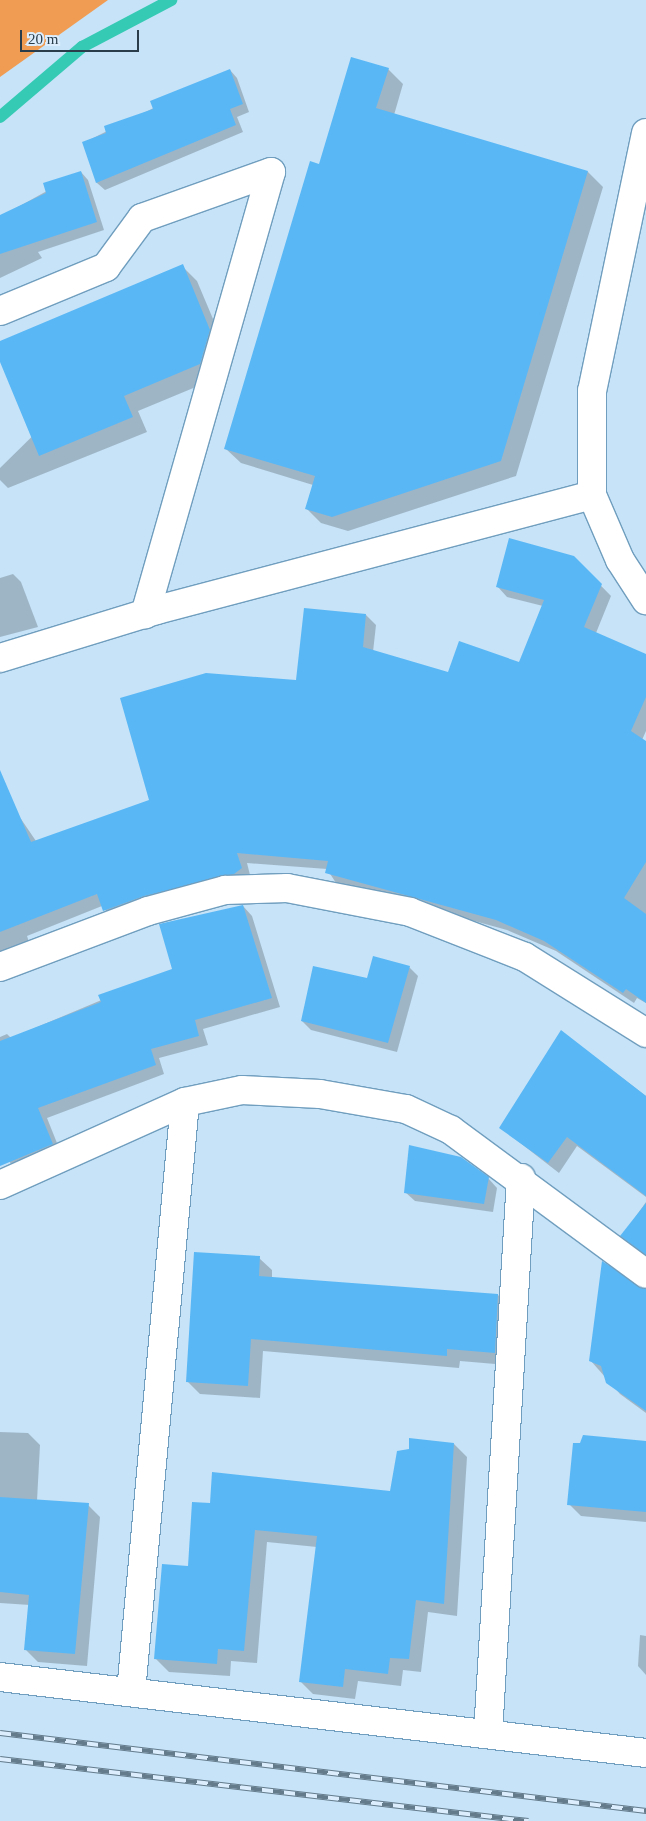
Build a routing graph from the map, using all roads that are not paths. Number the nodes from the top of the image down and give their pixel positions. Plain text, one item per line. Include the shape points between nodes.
1 (646, 133) edge
2 (0, 311) edge
3 (592, 495) junction
4 (646, 600) edge
5 (146, 614) junction
6 (0, 658) edge
7 (0, 967) edge
8 (646, 1032) edge
9 (185, 1102) junction
10 (521, 1178) junction
11 (0, 1185) edge
12 (646, 1274) edge
13 (0, 1677) edge
14 (130, 1692) junction
15 (488, 1734) junction
16 (646, 1753) edge

1 - 3 street via 592,391
2 - 5 street via 106,267 142,218 270,172
3 - 4 street via 620,560
3 - 5 street
5 - 6 street
7 - 8 street via 158,908 224,890 287,888 410,912 525,957
9 - 10 street via 242,1090 320,1094 406,1109 451,1130
9 - 11 street
9 - 14 street
10 - 12 street
10 - 15 street
13 - 14 street
14 - 15 street
15 - 16 street

